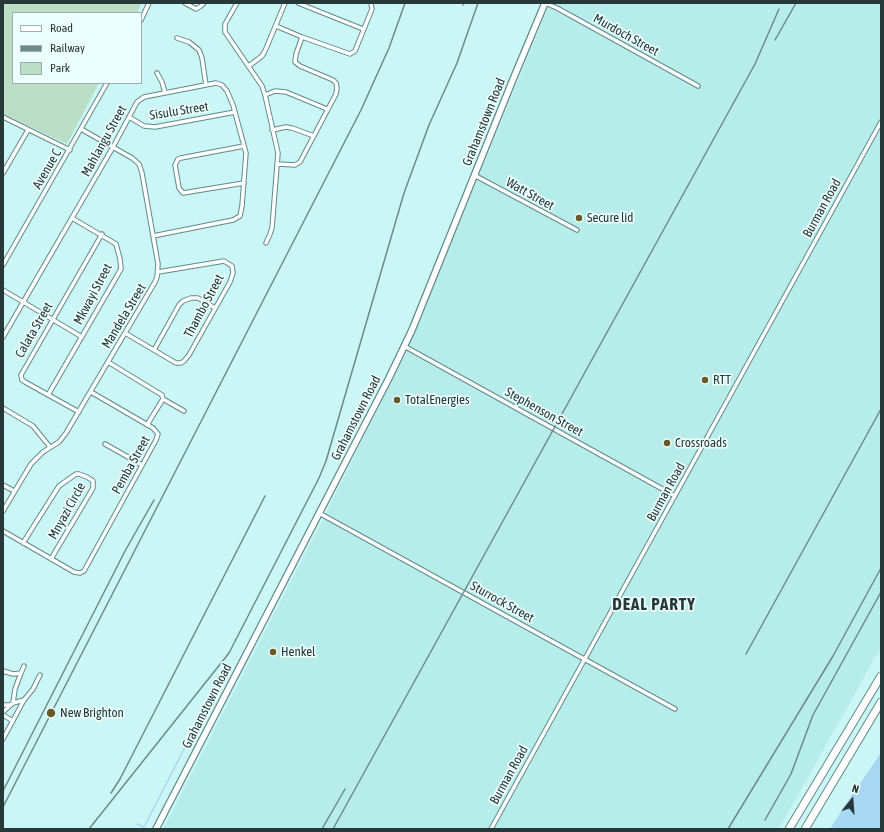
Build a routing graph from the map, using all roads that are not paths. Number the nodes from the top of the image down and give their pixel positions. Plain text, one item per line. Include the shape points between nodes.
1 (149, 3) edge
2 (185, 3) edge
3 (204, 3) edge
4 (237, 3) edge
5 (285, 3) edge
6 (298, 3) edge
7 (371, 3) edge
8 (545, 3) edge
9 (142, 18) edge
10 (276, 26) junction
11 (363, 29) junction
12 (302, 37) junction
13 (177, 38) dead end
14 (248, 66) junction
15 (157, 73) dead end
16 (106, 84) edge
17 (206, 85) junction
18 (698, 86) dead end
19 (164, 93) junction
20 (265, 95) junction
21 (327, 109) junction
22 (235, 112) junction
23 (3, 117) edge
24 (129, 117) junction
25 (881, 122) edge
26 (81, 129) junction
27 (28, 130) junction
28 (272, 130) junction
29 (314, 136) junction
30 (244, 146) junction
31 (113, 148) junction
32 (70, 150) junction
33 (278, 164) junction
34 (3, 173) edge
35 (474, 175) junction
36 (244, 183) junction
37 (72, 218) junction
38 (577, 230) dead end
39 (102, 234) junction
40 (153, 236) junction
41 (266, 243) dead end
42 (3, 265) edge
43 (158, 272) junction
44 (3, 290) edge
45 (23, 302) junction
46 (215, 308) junction
47 (52, 319) junction
48 (125, 333) junction
49 (3, 337) edge
50 (82, 337) junction
51 (404, 346) junction
52 (154, 350) junction
53 (108, 362) junction
54 (91, 392) junction
55 (48, 396) junction
56 (163, 399) junction
57 (3, 408) edge
58 (184, 411) dead end
59 (79, 412) junction
60 (147, 425) junction
61 (105, 444) dead end
62 (50, 447) junction
63 (142, 465) junction
64 (3, 485) edge
65 (14, 491) junction
66 (675, 496) junction
67 (3, 511) edge
68 (319, 513) junction
69 (3, 531) edge
70 (23, 542) junction
71 (52, 559) junction
72 (585, 659) junction
73 (24, 666) dead end
74 (3, 671) edge
75 (21, 673) junction
76 (40, 675) dead end
77 (881, 676) edge
78 (24, 700) junction
79 (881, 702) edge
80 (11, 704) junction
81 (3, 705) edge
82 (675, 709) dead end
83 (3, 713) edge
84 (13, 721) junction
85 (3, 739) edge
86 (156, 829) edge
87 (491, 829) edge
88 (789, 829) edge
89 (804, 829) edge

1 - 9 street
2 - 3 street via 196,9
4 - 14 street via 224,29
5 - 10 street
6 - 11 street
7 - 11 street via 372,9
8 - 18 street, Murdoch Street
8 - 35 main road, Grahamstown Road
10 - 12 street
10 - 14 street via 263,54
11 - 12 street via 355,51 350,54
12 - 21 street via 295,62 333,80 337,85 336,94
13 - 17 street via 189,42 199,50
14 - 20 street via 260,82
15 - 19 street
16 - 26 street, Avenue C
17 - 19 street, Mahlangu Street
17 - 22 street, Mahlangu Street via 216,83 225,87
19 - 24 street, Mahlangu Street via 140,99
20 - 21 street via 275,91 286,92
20 - 28 street
21 - 29 street
22 - 24 street, Sisulu Street via 155,127 144,126
22 - 30 street, Mahlangu Street
23 - 27 street
24 - 31 street, Mahlangu Street
25 - 66 street, Burman Road
26 - 31 street, Mandela Street
26 - 32 street, Avenue C
27 - 32 street
27 - 34 street
28 - 29 street via 286,127
28 - 33 street
29 - 33 street via 298,164
30 - 36 street, Mahlangu Street
30 - 36 street via 181,158 175,165 179,188 183,193
31 - 37 street, Mahlangu Street
31 - 40 street, Mandela Street via 132,158 140,168
32 - 42 street, Avenue C
33 - 41 street via 272,228
35 - 38 street, Watt Street
35 - 51 main road, Grahamstown Road
36 - 40 street, Mahlangu Street via 242,210 240,216 235,219
37 - 39 street, Mkwayi Street
37 - 45 street, Mahlangu Street
39 - 47 street, Calata Street
39 - 50 street, Mkwayi Street via 116,244 121,269
40 - 43 street, Mandela Street
43 - 46 street, Thambo Street via 227,262 232,266 233,273
43 - 48 street, Mandela Street via 155,282
44 - 45 street
45 - 47 street
45 - 49 street, Mahlangu Street
46 - 52 street via 198,298 183,301
46 - 52 street, Thambo Street via 184,361 176,362
47 - 50 street
47 - 55 street, Calata Street via 21,375 22,380
48 - 52 street, Thambo Street
48 - 53 street, Mandela Street
50 - 55 street, Mkwayi Street
51 - 66 street, Stephenson Street
51 - 68 main road, Grahamstown Road
53 - 54 street, Mandela Street
53 - 56 street via 162,395
54 - 59 street, Mandela Street
54 - 60 street, Pemba Street
55 - 59 street, Calata Street
56 - 58 street
56 - 60 street
57 - 62 street via 33,426
59 - 62 street, Mandela Street via 63,438
60 - 63 street, Pemba Street via 156,430 158,437
61 - 63 street
62 - 65 street, Mandela Street via 31,464
63 - 71 street, Pemba Street via 84,571 80,574 74,572
64 - 65 street
65 - 67 street, Mandela Street
66 - 72 street, Burman Road
68 - 72 street, Sturrock Street
68 - 86 main road, Grahamstown Road
69 - 70 street
70 - 71 street
70 - 71 street, Mnyazi Circle via 59,486 76,474 87,477 93,481 93,488
72 - 82 street, Sturrock Street
72 - 87 street, Burman Road
73 - 75 street
74 - 75 street
75 - 80 street
76 - 78 street
77 - 88 highway
78 - 80 street
78 - 84 street
79 - 89 highway
80 - 81 street
80 - 83 street
83 - 84 street
84 - 85 street

